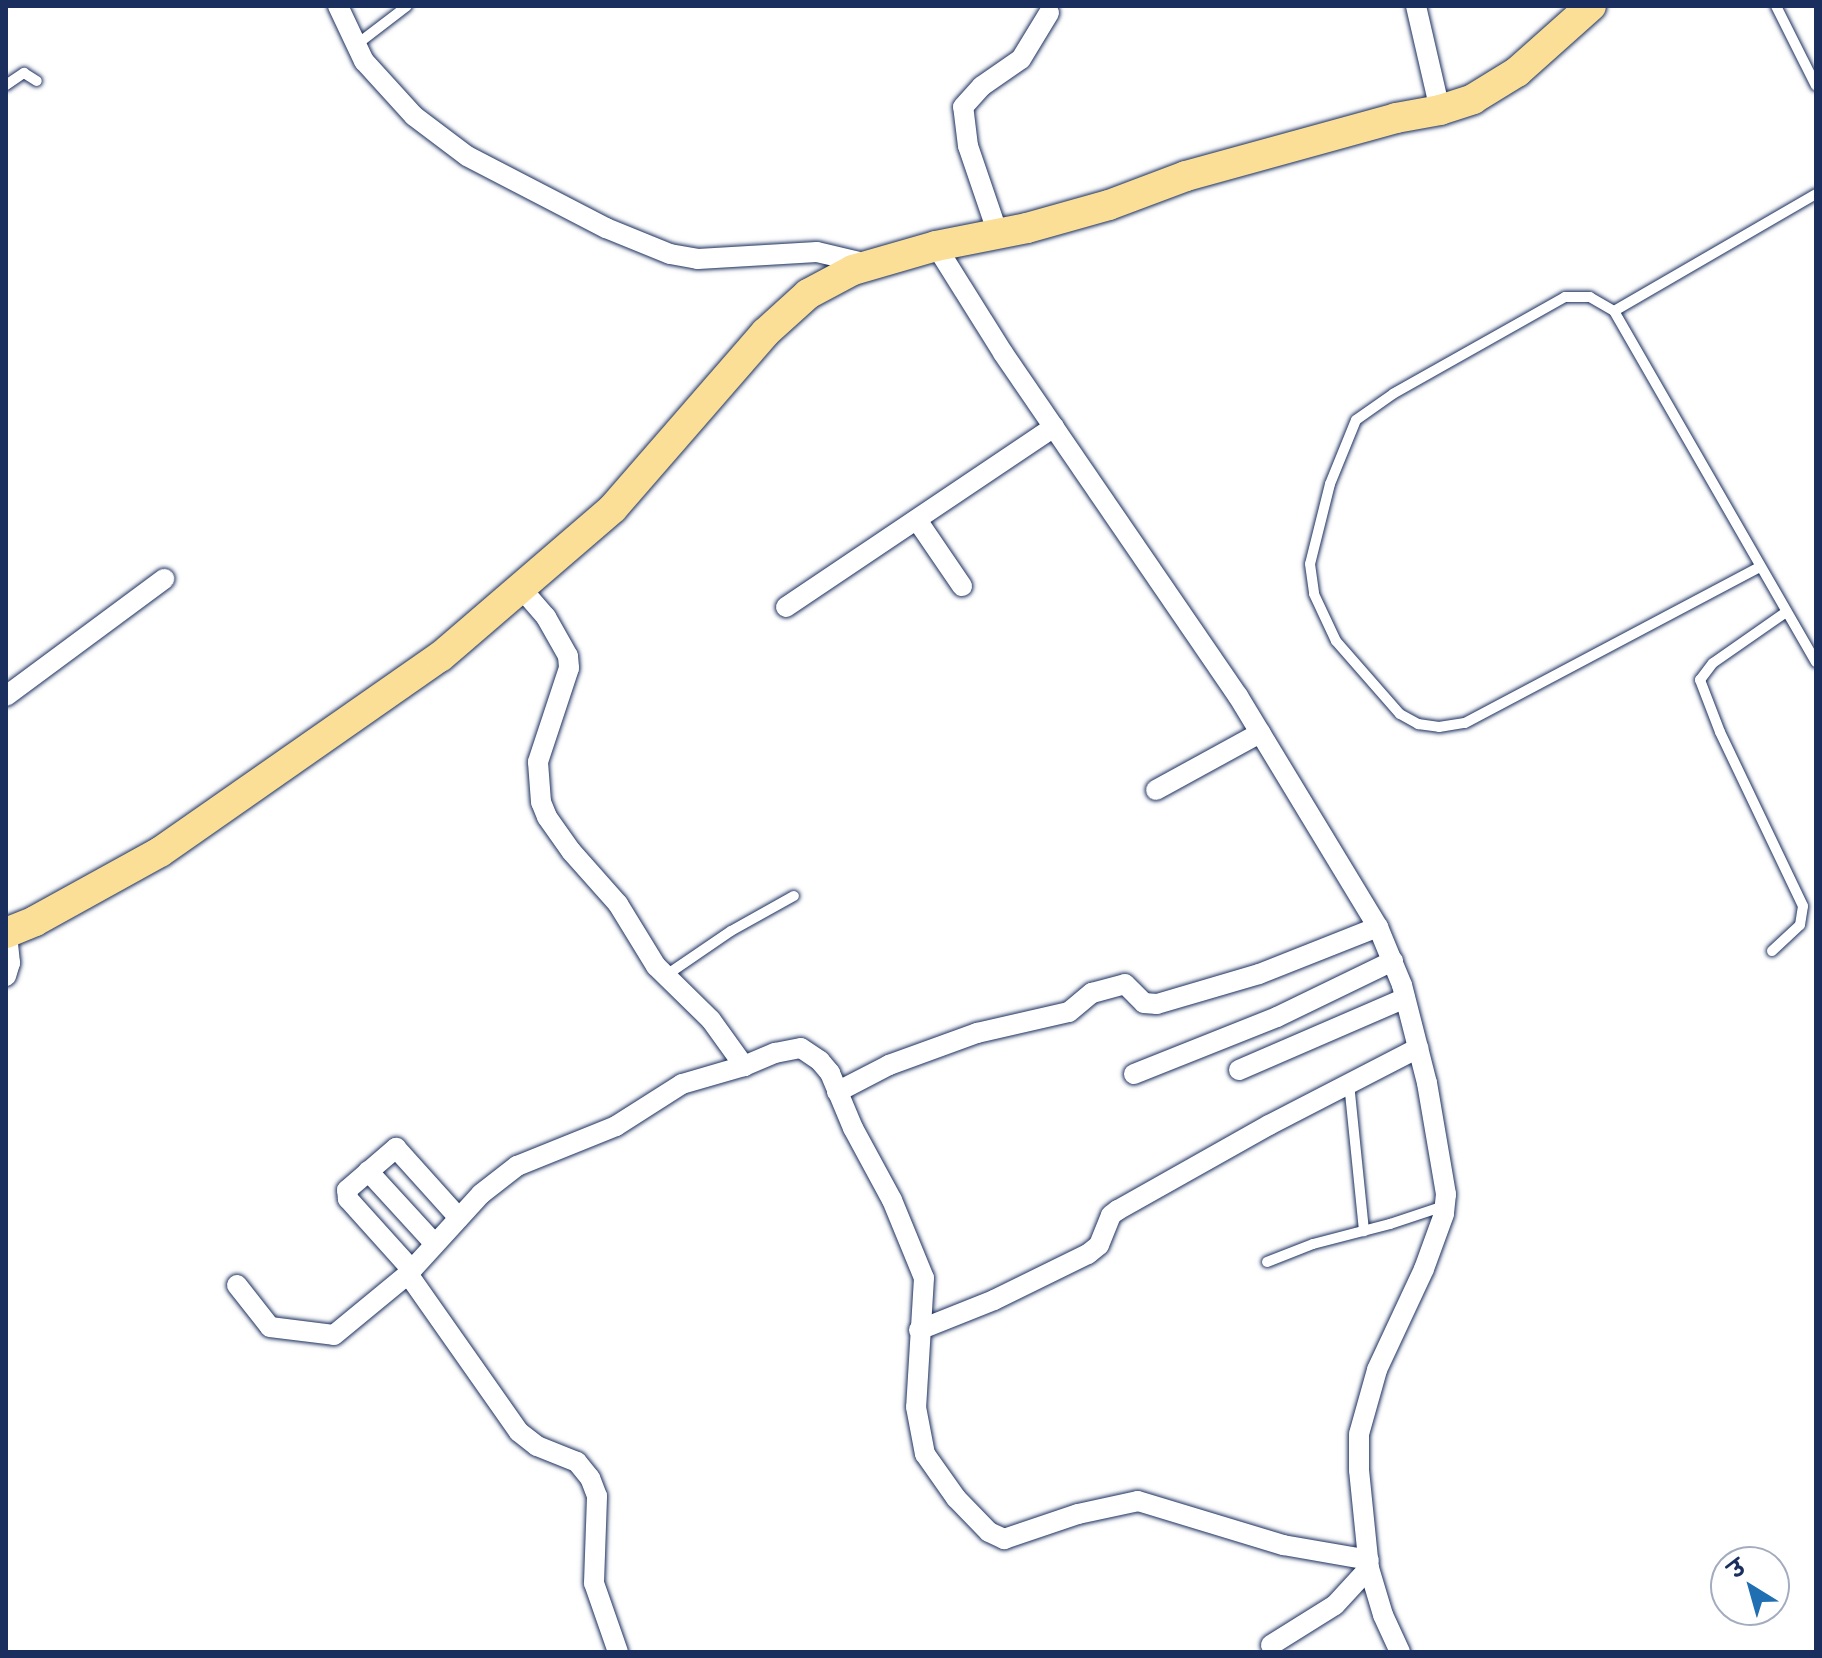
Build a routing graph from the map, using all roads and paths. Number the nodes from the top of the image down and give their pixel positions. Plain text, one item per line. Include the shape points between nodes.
1 (338, 6) edge
2 (407, 6) edge
3 (1416, 6) edge
4 (1591, 6) edge
5 (1776, 6) edge
6 (1049, 13) dead end
7 (356, 45) junction
8 (37, 81) dead end
9 (6, 85) edge
10 (1816, 86) edge
11 (1440, 110) junction
12 (1816, 194) edge
13 (998, 234) junction
14 (936, 246) junction
15 (871, 265) junction
16 (1614, 311) junction
17 (1054, 427) junction
18 (917, 520) junction
19 (1760, 567) junction
20 (164, 579) dead end
21 (962, 586) dead end
22 (520, 587) junction
23 (786, 607) dead end
24 (1786, 612) junction
25 (1816, 662) edge
26 (6, 696) edge
27 (1260, 733) junction
28 (1156, 790) dead end
29 (794, 896) dead end
30 (1378, 927) junction
31 (6, 933) edge
32 (1772, 951) dead end
33 (1393, 961) junction
34 (6, 976) edge
35 (665, 976) junction
36 (1405, 998) junction
37 (1418, 1048) junction
38 (744, 1066) junction
39 (1239, 1070) dead end
40 (1134, 1074) dead end
41 (1349, 1083) junction
42 (837, 1092) junction
43 (368, 1171) junction
44 (1444, 1205) junction
45 (459, 1218) junction
46 (1364, 1231) junction
47 (435, 1244) junction
48 (1267, 1262) dead end
49 (410, 1272) junction
50 (237, 1285) dead end
51 (919, 1330) junction
52 (1369, 1564) junction
53 (1271, 1645) dead end
54 (618, 1652) edge
55 (1400, 1652) edge

1 - 7 street
2 - 7 lane
3 - 11 street
4 - 11 main road via 1500,84
5 - 10 lane
6 - 13 street via 1021,59 982,86 963,107 968,146
7 - 15 street via 391,92 442,138 523,187 639,244 698,259 817,252
8 - 9 lane via 24,73
11 - 13 main road via 1216,168 1109,205
12 - 16 lane
13 - 14 main road
14 - 15 main road
14 - 17 street
15 - 22 main road via 819,288 786,312 613,508
16 - 19 lane
16 - 19 lane via 1590,297 1565,297 1356,420 1330,484 1310,564 1317,604 1336,641 1400,714 1439,727 1465,723
17 - 18 street
17 - 27 street
18 - 21 street
18 - 23 street
19 - 24 lane
20 - 26 street
22 - 31 main road via 440,657 160,852
22 - 35 street via 546,617 568,656 567,677 538,762 541,802 556,832 618,904
24 - 25 lane
24 - 32 lane via 1713,663 1700,680 1803,906 1800,925
27 - 28 street
27 - 30 street
29 - 35 lane
30 - 33 street
30 - 42 street via 1259,974 1157,1004 1144,1003 1125,984 1106,989 1086,996 1069,1012 964,1037 889,1065
31 - 34 street
33 - 36 street
33 - 40 street via 1277,1017
35 - 38 street via 711,1020
36 - 37 street
36 - 39 street
37 - 41 street
37 - 44 street via 1442,1164
38 - 42 street via 801,1048 820,1061
38 - 45 street via 682,1084 616,1126 517,1166
41 - 46 lane
41 - 51 street via 1118,1210 1099,1245 1088,1254
42 - 51 street via 892,1200 924,1278
43 - 45 street via 391,1150 401,1150
43 - 47 street
43 - 49 street via 346,1196
44 - 46 lane
44 - 52 street via 1424,1269 1387,1345 1364,1412 1358,1455
45 - 47 street
46 - 48 lane
47 - 49 street
49 - 50 street via 334,1335 270,1327
49 - 54 street via 519,1432 537,1446 577,1462 590,1478 597,1496 594,1583
51 - 52 street via 916,1407 925,1454 956,1498 997,1537 1138,1501 1283,1545
52 - 53 street via 1335,1605
52 - 55 street

